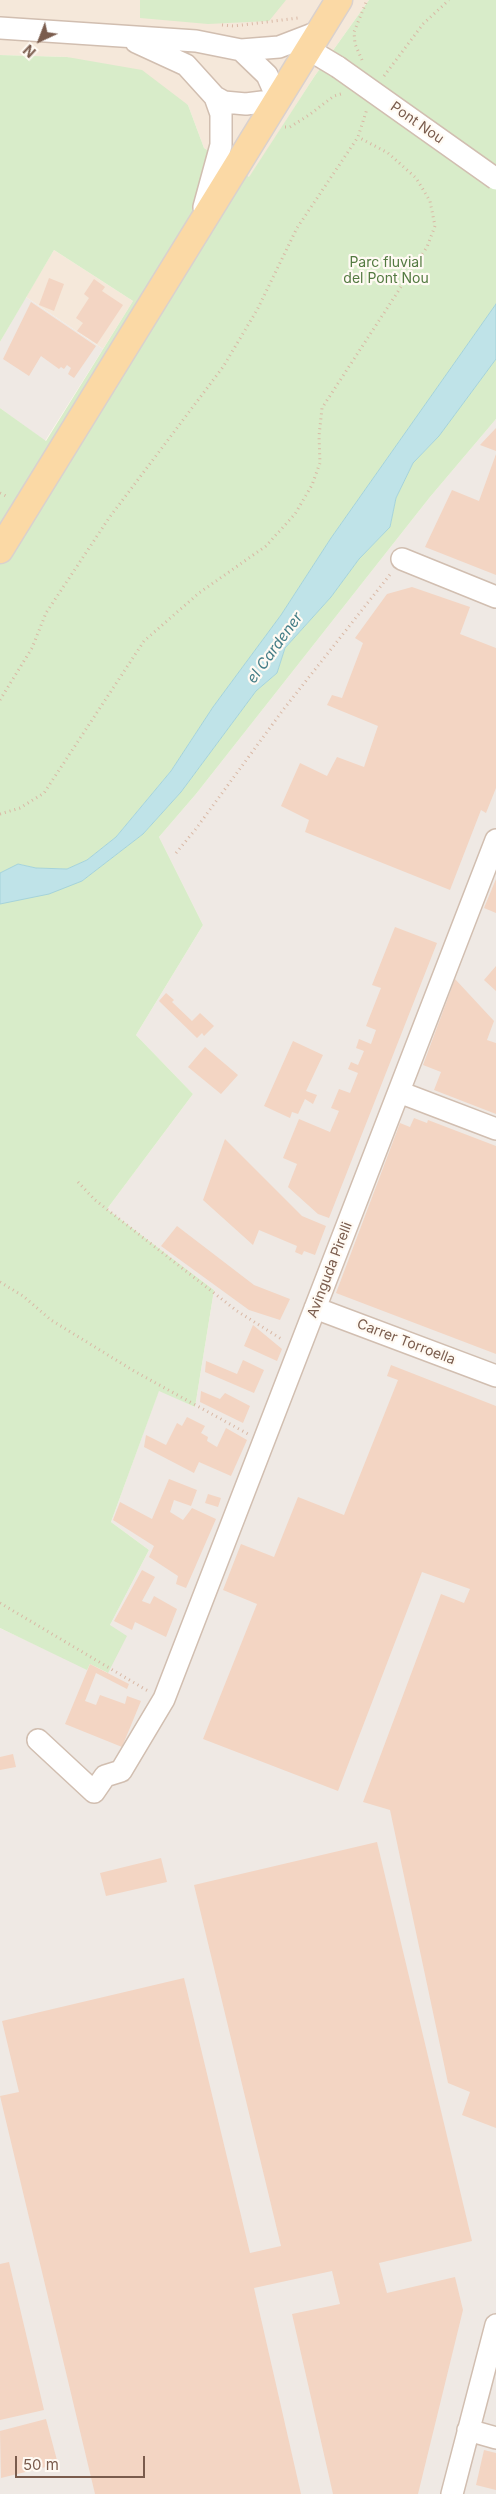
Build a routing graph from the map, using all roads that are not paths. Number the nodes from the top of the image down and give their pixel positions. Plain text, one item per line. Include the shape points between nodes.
1 (339, 0) edge
2 (0, 28) edge
3 (309, 33) junction
4 (119, 36) junction
5 (241, 50) junction
6 (215, 97) junction
7 (272, 110) junction
8 (496, 179) edge
9 (197, 229) junction
10 (0, 550) edge
11 (402, 560) road end
12 (496, 597) edge
13 (496, 840) edge
14 (399, 1092) junction
15 (496, 1129) edge
16 (315, 1308) junction
17 (496, 1376) edge
18 (38, 1740) dead end
19 (496, 2325) edge
20 (468, 2430) junction
21 (496, 2438) edge
22 (452, 2494) edge

1 - 3 main road
2 - 4 street
3 - 5 street via 279,47
3 - 7 main road
3 - 8 street, Pont Nou, bridge via 338,67
4 - 5 street via 196,41
4 - 6 street via 186,65
5 - 7 street via 267,75
6 - 7 street via 224,102
6 - 9 street via 221,114 221,145
7 - 9 main road
9 - 10 main road
11 - 12 street
13 - 14 street, Avinguda Pirelli
14 - 15 street
14 - 16 street, Avinguda Pirelli
16 - 17 street, Carrer Torroella
16 - 18 street, Avinguda Pirelli via 164,1699 121,1771 105,1776 94,1792
19 - 20 street
20 - 21 street
20 - 22 street

